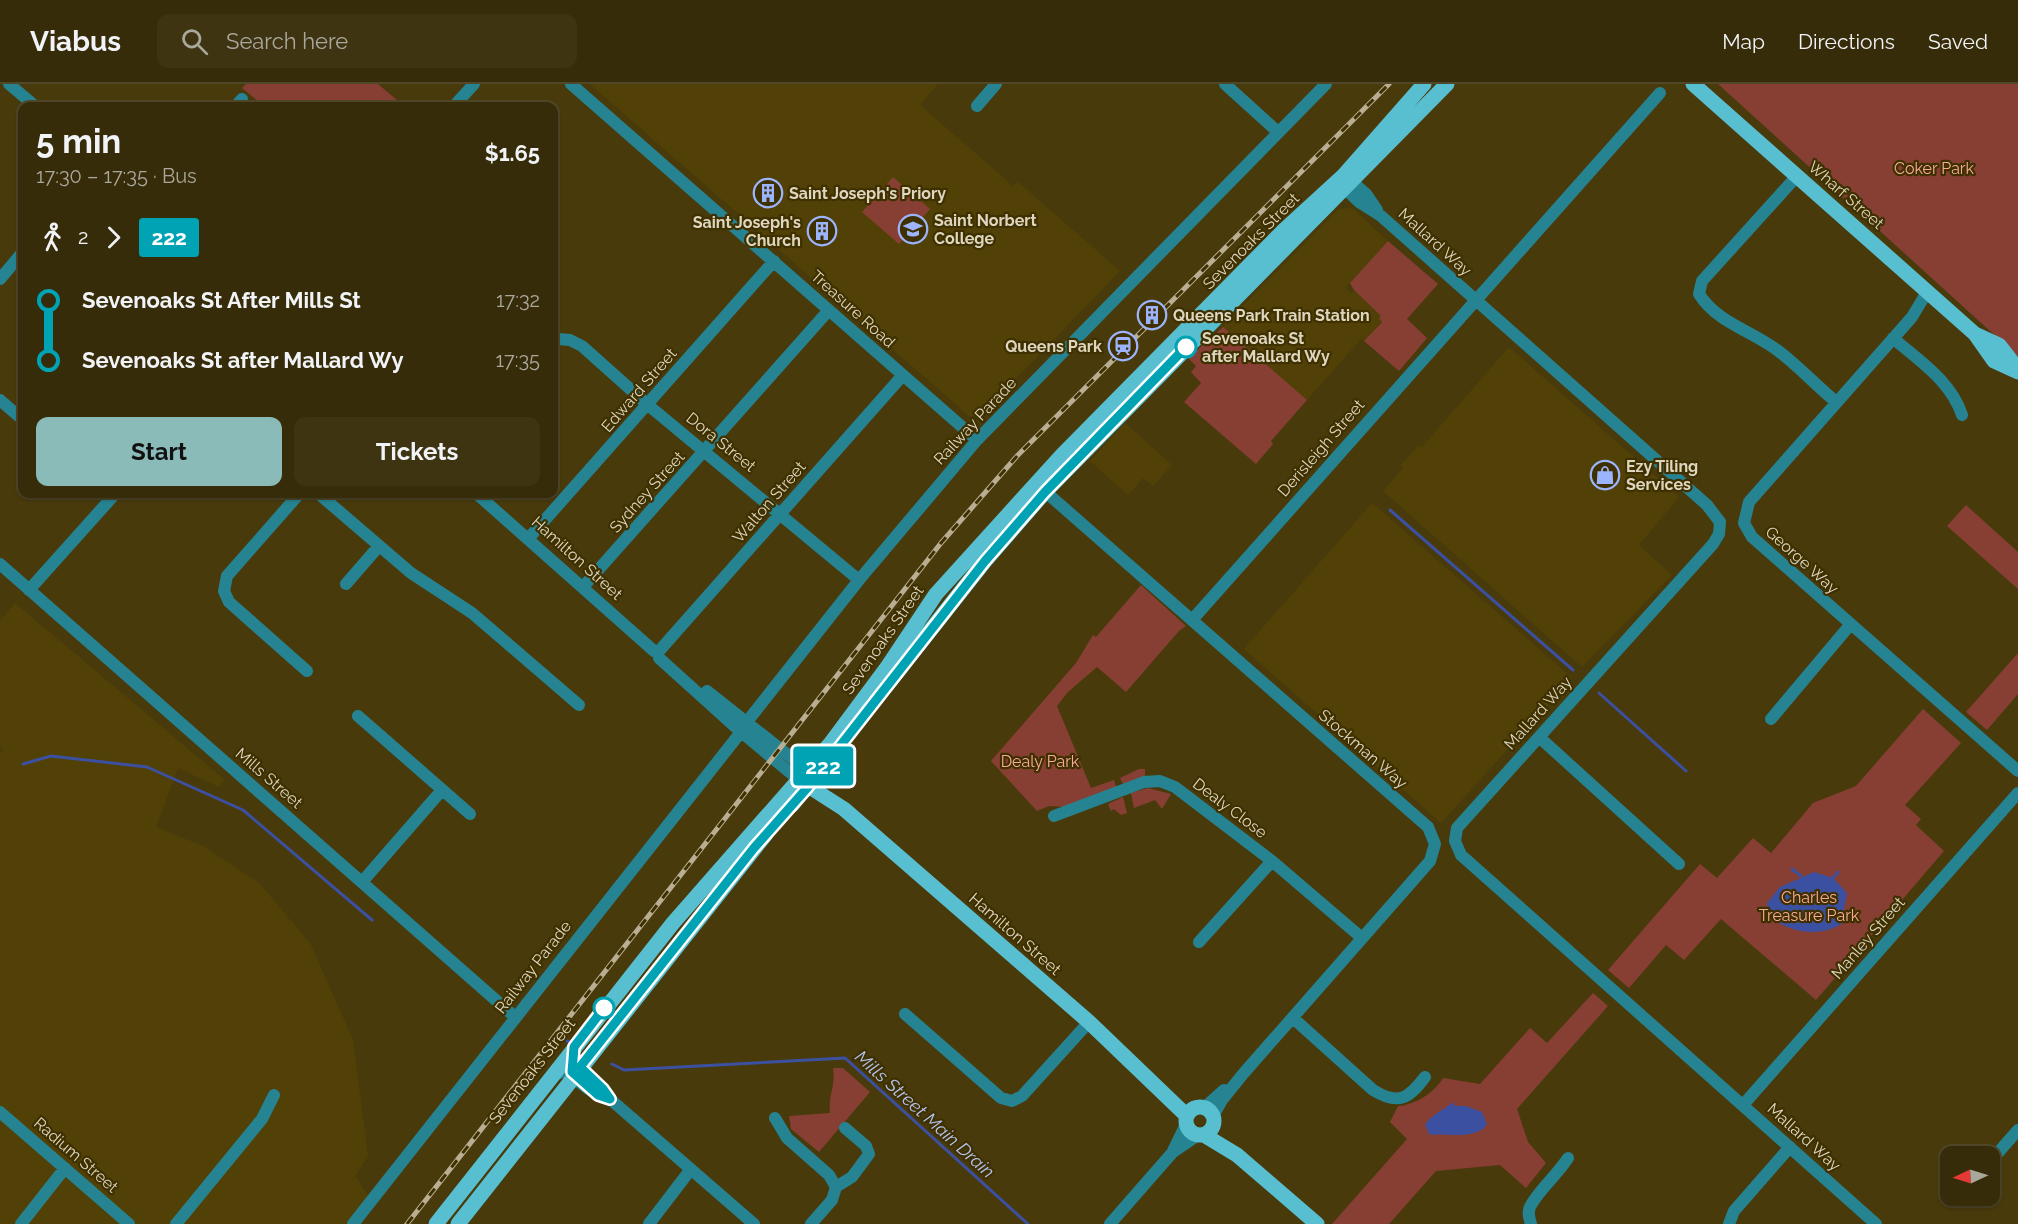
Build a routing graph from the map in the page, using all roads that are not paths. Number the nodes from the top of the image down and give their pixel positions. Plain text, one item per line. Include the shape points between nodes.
1 (9, 84) edge
2 (474, 84) edge
3 (571, 84) edge
4 (996, 84) edge
5 (1225, 84) edge
6 (1326, 84) edge
7 (1424, 84) edge
8 (1446, 84) edge
9 (1694, 85) edge
10 (1660, 93) dead end
11 (30, 102) edge
12 (458, 102) edge
13 (976, 106) dead end
14 (1278, 132) junction
15 (1797, 176) junction
16 (1345, 182) junction
17 (18, 258) edge
18 (774, 261) junction
19 (0, 279) edge
20 (1931, 295) junction
21 (1475, 299) junction
22 (829, 310) junction
23 (1893, 338) junction
24 (558, 341) edge
25 (2018, 371) edge
26 (903, 375) junction
27 (0, 400) edge
28 (1836, 402) junction
29 (648, 405) junction
30 (1962, 415) dead end
31 (18, 416) edge
32 (977, 440) junction
33 (706, 450) junction
34 (1041, 488) junction
35 (108, 498) edge
36 (295, 498) edge
37 (324, 498) edge
38 (482, 498) edge
39 (782, 513) junction
40 (528, 539) junction
41 (379, 546) junction
42 (0, 564) edge
43 (859, 580) junction
44 (346, 584) dead end
45 (583, 588) junction
46 (29, 590) junction
47 (1192, 620) junction
48 (1850, 625) junction
49 (658, 653) junction
50 (307, 671) dead end
51 (579, 705) dead end
52 (358, 716) dead end
53 (1771, 719) dead end
54 (744, 728) junction
55 (1539, 737) junction
56 (2018, 771) edge
57 (808, 779) junction
58 (442, 789) junction
59 (2018, 793) edge
60 (470, 814) dead end
61 (1054, 816) dead end
62 (1272, 861) junction
63 (1679, 864) dead end
64 (362, 882) junction
65 (1362, 938) junction
66 (1199, 942) dead end
67 (905, 1014) dead end
68 (515, 1017) junction
69 (1293, 1018) junction
70 (1089, 1022) junction
71 (574, 1047) junction
72 (575, 1070) junction
73 (550, 1077) junction
74 (1425, 1077) dead end
75 (274, 1095) dead end
76 (1743, 1105) junction
77 (0, 1112) edge
78 (775, 1118) dead end
79 (1200, 1121) junction
80 (845, 1128) dead end
81 (2018, 1130) edge
82 (1790, 1147) junction
83 (2000, 1150) edge
84 (1568, 1158) dead end
85 (65, 1168) junction
86 (692, 1170) junction
87 (836, 1187) junction
88 (21, 1224) edge
89 (129, 1224) edge
90 (176, 1224) edge
91 (353, 1224) edge
92 (435, 1224) edge
93 (458, 1224) edge
94 (649, 1224) edge
95 (754, 1224) edge
96 (811, 1224) edge
97 (1110, 1224) edge
98 (1317, 1224) edge
99 (1531, 1224) edge
100 (1729, 1224) edge
101 (1876, 1224) edge

1 - 11 street
2 - 12 street
3 - 18 street, Treasure Road
4 - 13 street
5 - 14 street
6 - 14 street, Railway Parade
7 - 16 main road, Sevenoaks Street
8 - 16 main road, Sevenoaks Street
9 - 15 main road, Wharf Street
10 - 21 street, Derisleigh Street
14 - 32 street, Railway Parade
15 - 20 main road, Wharf Street
15 - 28 street via 1702,281 1699,294 1706,305 1779,352
16 - 21 street, Mallard Way via 1366,194 1381,216
16 - 34 main road, Sevenoaks Street via 1284,230 1062,455
17 - 19 street
18 - 22 street, Treasure Road
18 - 29 street, Edward Street
20 - 23 street, George Way
20 - 25 main road, Wharf Street via 1975,334 1989,357
21 - 47 street, Derisleigh Street
21 - 55 street, Mallard Way via 1707,504 1720,522 1713,544
22 - 26 street, Treasure Road
22 - 33 street, Sydney Street
23 - 28 street, George Way
23 - 30 street via 1945,382
24 - 29 street, Dora Street via 570,340 582,346
26 - 32 street, Treasure Road
26 - 39 street, Walton Street
27 - 31 street
28 - 48 street, George Way via 1749,502 1744,523 1752,537
29 - 33 street, Dora Street
29 - 40 street, Edward Street
32 - 43 street, Railway Parade
33 - 39 street, Dora Street
33 - 45 street, Sydney Street
34 - 47 street, Stockman Way
34 - 57 main road, Sevenoaks Street via 936,594
35 - 46 street
36 - 50 street via 227,576 224,591 229,602
37 - 41 street
38 - 40 street, Hamilton Street
39 - 43 street, Dora Street
39 - 49 street, Walton Street
40 - 45 street, Hamilton Street
41 - 44 street
41 - 51 street via 411,573 472,613
42 - 46 street, Mills Street
43 - 54 street, Railway Parade
45 - 49 street, Hamilton Street
46 - 64 street, Mills Street
47 - 65 street, Stockman Way via 1428,827 1435,844 1430,861
48 - 53 street
48 - 56 street, George Way
49 - 54 street, Hamilton Street
52 - 58 street
54 - 57 street, Hamilton Street
54 - 68 street, Railway Parade
55 - 63 street
55 - 76 street, Mallard Way via 1458,828 1455,841 1461,855
57 - 70 main road, Hamilton Street
57 - 71 main road, Sevenoaks Street via 716,872
57 - 72 main road, Sevenoaks Street
58 - 60 street
58 - 64 street
59 - 76 street, Manley Street
61 - 62 street, Dealy Close via 1144,782 1160,781 1175,787
62 - 65 street, Dealy Close
62 - 66 street
64 - 68 street, Mills Street
65 - 69 street, Stockman Way
67 - 70 street via 1001,1098 1012,1101 1022,1096
68 - 91 street, Railway Parade
69 - 74 street via 1385,1098 1407,1097
69 - 79 street, Stockman Way
70 - 79 main road, Hamilton Street
71 - 72 street
71 - 73 main road, Sevenoaks Street
72 - 73 street
72 - 86 street via 603,1089
72 - 93 main road, Sevenoaks Street
73 - 92 main road, Sevenoaks Street
75 - 90 street via 262,1119
76 - 82 street, Mallard Way
77 - 85 street, Radium Street
78 - 87 street via 787,1138 829,1175
79 - 97 street, Stockman Way
79 - 98 main road, Hamilton Street
80 - 87 street via 866,1146 869,1154 852,1177
81 - 83 street
82 - 100 street via 1734,1210
82 - 101 street, Mallard Way
84 - 99 street via 1530,1206
85 - 88 street
85 - 89 street, Radium Street
86 - 94 street
86 - 95 street
87 - 96 street via 832,1200

